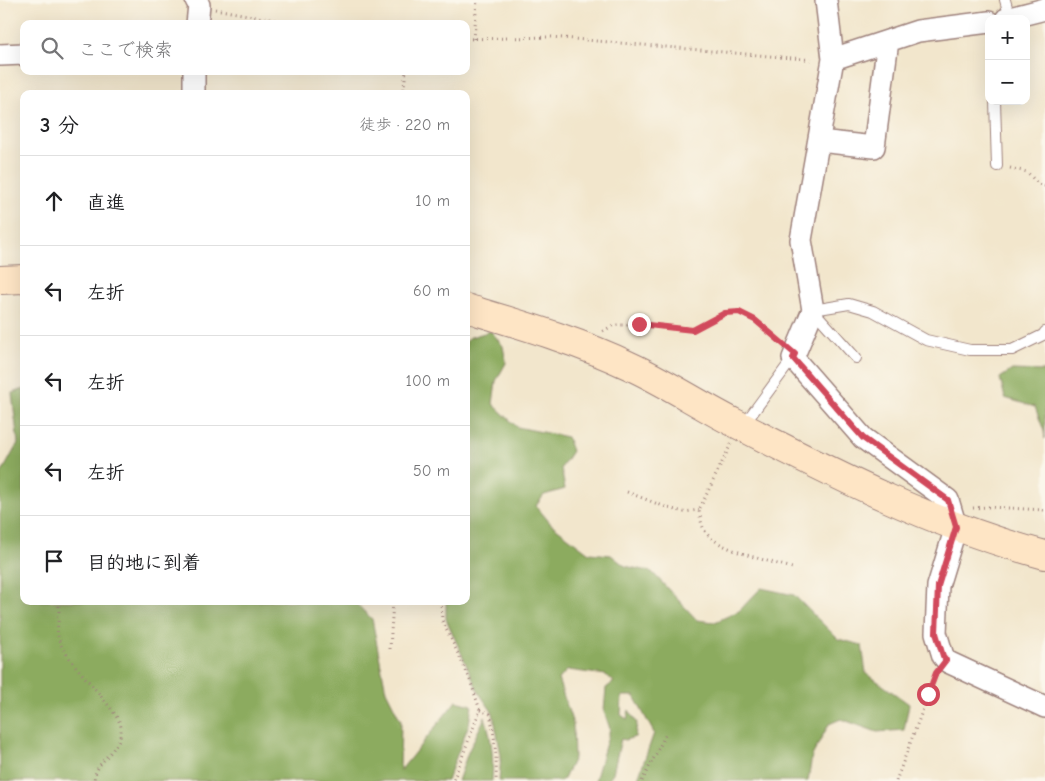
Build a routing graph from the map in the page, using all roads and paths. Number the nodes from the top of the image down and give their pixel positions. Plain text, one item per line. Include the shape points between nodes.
1 (477, 0) edge
2 (826, 0) edge
3 (197, 10) edge
4 (1045, 10) edge
5 (1007, 12) edge
6 (268, 20) edge
7 (985, 23) edge
8 (470, 39) edge
9 (474, 39) junction
10 (888, 41) junction
11 (0, 54) edge
12 (20, 54) edge
13 (833, 59) junction
14 (194, 75) edge
15 (405, 75) edge
16 (194, 90) edge
17 (404, 90) edge
18 (995, 105) edge
19 (819, 141) junction
20 (997, 166) joint
21 (1045, 186) edge
22 (0, 280) edge
23 (20, 280) edge
24 (470, 309) edge
25 (813, 310) junction
26 (1045, 332) edge
27 (592, 351) junction
28 (794, 356) junction
29 (856, 358) dead end
30 (742, 427) junction
31 (627, 492) dead end
32 (698, 510) junction
33 (1045, 510) edge
34 (953, 518) junction
35 (1045, 555) edge
36 (792, 568) dead end
37 (59, 605) edge
38 (393, 605) edge
39 (441, 605) edge
40 (390, 649) dead end
41 (946, 660) junction
42 (1045, 707) edge
43 (480, 710) junction
44 (667, 732) dead end
45 (94, 781) edge
46 (453, 781) edge
47 (496, 781) edge
48 (642, 781) edge
49 (896, 781) edge

1 - 9 path
2 - 13 street
3 - 6 path
4 - 5 street
7 - 10 street via 918,31
8 - 9 path
9 - 13 path via 551,37 804,60
10 - 13 street
10 - 19 street via 874,147
11 - 12 street
13 - 19 street
14 - 16 street
15 - 17 path
18 - 20 lane
19 - 25 street via 801,240
20 - 21 path via 1027,172 1038,184
22 - 23 street
24 - 27 street via 542,331
25 - 26 lane via 849,304 873,311 926,340 970,350 1012,350
25 - 28 street
25 - 29 lane
27 - 28 path via 602,331 614,325 639,324 693,330 725,313 739,312 755,320
27 - 30 street via 631,366
28 - 30 lane
28 - 34 street via 863,438 948,500
30 - 32 path via 725,453
30 - 34 street via 855,484
31 - 32 path via 668,508 684,512
32 - 36 path via 706,534 718,544
33 - 34 path via 988,507
34 - 35 street
34 - 41 street via 938,586 936,633
37 - 45 path via 61,647 121,725 120,738 114,750 99,765
38 - 40 path
39 - 43 path via 442,620 469,677
41 - 42 street
41 - 49 path via 936,673
43 - 46 path
43 - 47 path via 490,714 497,757
44 - 48 path

